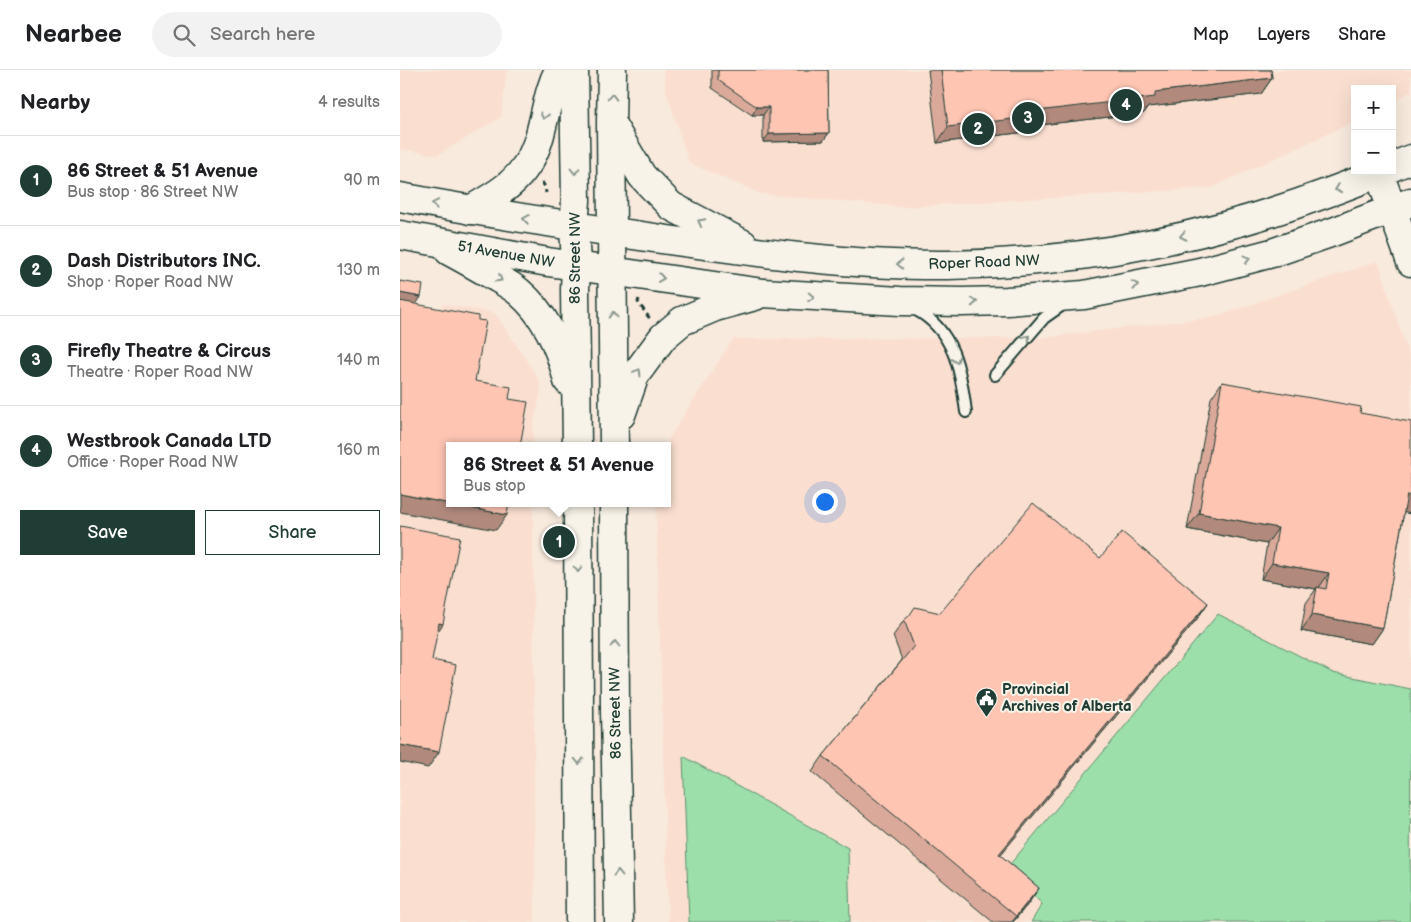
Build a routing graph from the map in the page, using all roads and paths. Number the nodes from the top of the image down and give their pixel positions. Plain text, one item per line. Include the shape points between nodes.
1 (559, 70) edge
2 (574, 70) edge
3 (612, 70) edge
4 (611, 123) junction
5 (1411, 159) edge
6 (1396, 166) edge
7 (1374, 175) edge
8 (1387, 175) edge
9 (400, 197) edge
10 (1402, 206) edge
11 (470, 210) junction
12 (574, 226) junction
13 (612, 232) junction
14 (413, 237) edge
15 (759, 253) junction
16 (1411, 262) edge
17 (576, 265) junction
18 (613, 271) junction
19 (762, 293) junction
20 (1084, 295) junction
21 (639, 296) dead end
22 (900, 302) junction
23 (651, 321) dead end
24 (996, 375) dead end
25 (966, 412) dead end
26 (577, 436) edge
27 (614, 440) edge
28 (578, 507) edge
29 (614, 507) edge
30 (580, 922) edge
31 (619, 922) edge

1 -> 11 main road via 552,83 537,145 526,168 501,192
2 -> 12 main road, 86 Street NW
4 -> 3 main road
4 - 13 main road
15 -> 4 main road via 671,206 642,176
5 - 6 main road, Roper Road NW
7 -> 15 main road, Roper Road NW via 1301,203 1196,233 1128,248 1044,260 949,265 890,264
8 - 10 main road
11 -> 9 main road
10 - 16 main road
20 -> 10 main road via 1200,272 1272,252
12 -> 11 main road
12 - 13 main road, Roper Road NW
12 - 17 main road, 86 Street NW
13 - 15 main road, Roper Road NW
13 - 18 main road
14 - 17 main road, 51 Avenue NW
14 -> 26 main road via 478,267 530,301 544,318 565,369
17 - 18 main road, 51 Avenue NW
17 - 26 main road, 86 Street NW
18 -> 19 main road
27 -> 18 main road
19 -> 22 main road
27 -> 19 main road via 635,375 663,337 682,321
22 -> 20 main road via 1007,301
24 -> 20 lane via 1044,318
21 - 23 path via 638,302
22 -> 25 lane via 930,318 948,341 960,373
28 -> 30 main road
31 -> 29 main road, 86 Street NW

